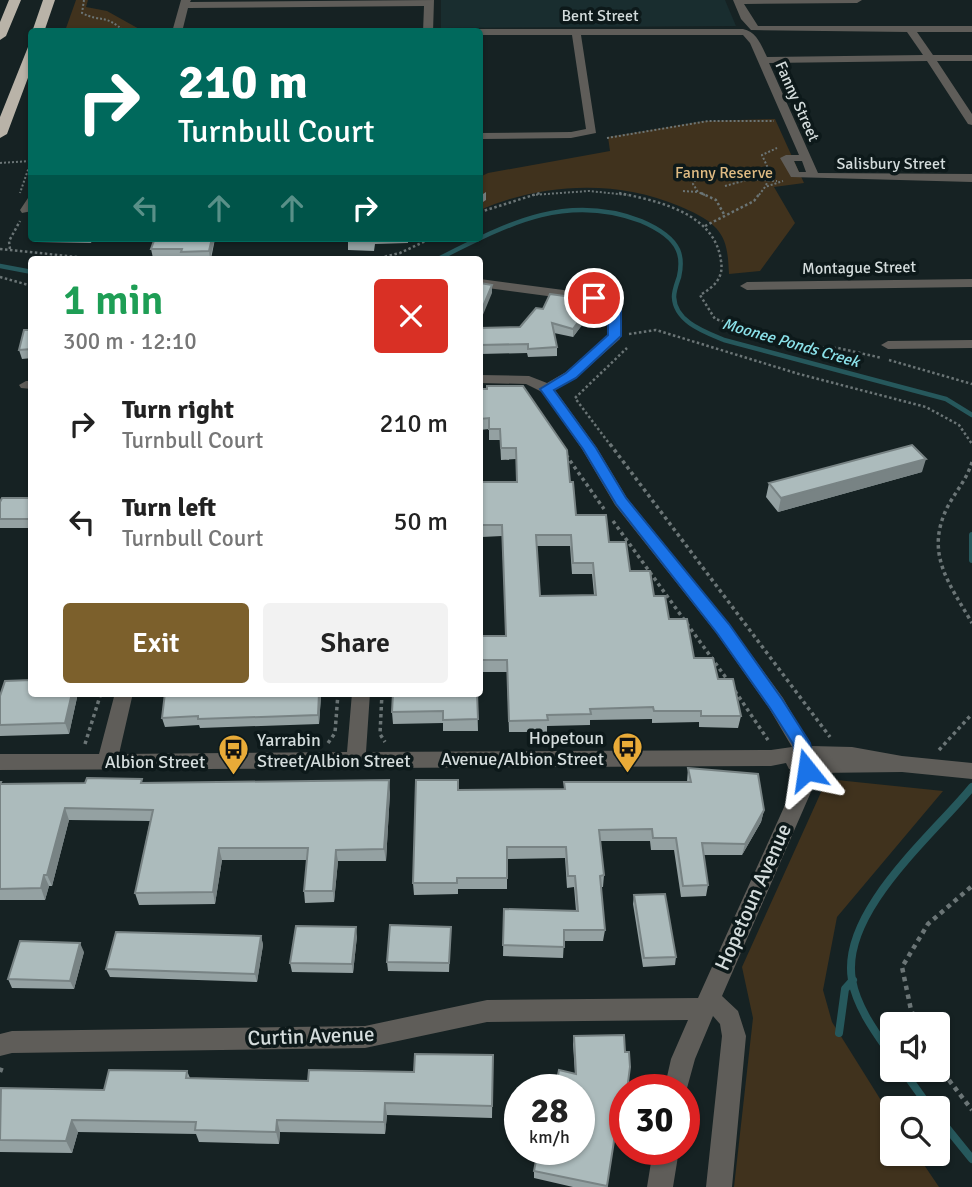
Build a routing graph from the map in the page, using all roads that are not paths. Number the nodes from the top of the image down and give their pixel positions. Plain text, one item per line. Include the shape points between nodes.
1 (15, 0) edge
2 (49, 0) edge
3 (738, 0) edge
4 (857, 0) edge
5 (429, 1) edge
6 (185, 2) edge
7 (39, 28) edge
8 (178, 28) edge
9 (428, 28) edge
10 (911, 29) junction
11 (972, 29) edge
12 (751, 30) junction
13 (576, 31) junction
14 (483, 32) edge
15 (0, 36) edge
16 (972, 58) edge
17 (930, 59) junction
18 (28, 60) edge
19 (763, 60) junction
20 (972, 122) edge
21 (0, 134) edge
22 (483, 136) edge
23 (806, 158) junction
24 (814, 175) junction
25 (972, 178) edge
26 (483, 283) edge
27 (972, 284) edge
28 (747, 286) dead end
29 (972, 344) edge
30 (888, 345) dead end
31 (483, 379) edge
32 (547, 389) junction
33 (123, 697) edge
34 (361, 697) edge
35 (804, 752) junction
36 (356, 760) junction
37 (0, 762) edge
38 (107, 762) junction
39 (972, 771) edge
40 (706, 1005) junction
41 (0, 1045) edge
42 (680, 1074) edge
43 (664, 1165) edge
44 (660, 1187) edge
45 (719, 1187) edge

1 - 15 highway
2 - 7 highway
3 - 4 street
3 - 12 street, Fanny Street
5 - 6 street
5 - 9 street
6 - 8 street
10 - 11 street, Bent Street
10 - 12 street, Bent Street
10 - 17 street
12 - 13 street, Bent Street
12 - 19 street, Fanny Street
13 - 14 street, Bent Street
13 - 22 street via 592,131
16 - 17 street
17 - 19 street
17 - 20 street
18 - 21 highway
19 - 23 street, Fanny Street
23 - 24 street, Fanny Street
23 - 24 street, Salisbury Street via 785,155 793,174
24 - 25 street, Salisbury Street
26 - 32 street via 607,302 615,308 615,333 571,375
27 - 28 street, Montague Street
29 - 30 street
31 - 32 street via 529,380
32 - 35 street via 621,501 723,629
33 - 38 street
34 - 36 street
35 - 36 street, Albion Street
35 - 39 street, Albion Street via 902,764 930,760
35 - 40 street, Hopetoun Avenue via 804,785
36 - 38 street, Albion Street
37 - 38 street, Albion Street
40 - 41 street, Curtin Avenue via 487,1011 365,1037
40 - 42 street, Hopetoun Avenue
40 - 45 street via 722,1006 734,1036
43 - 44 street

